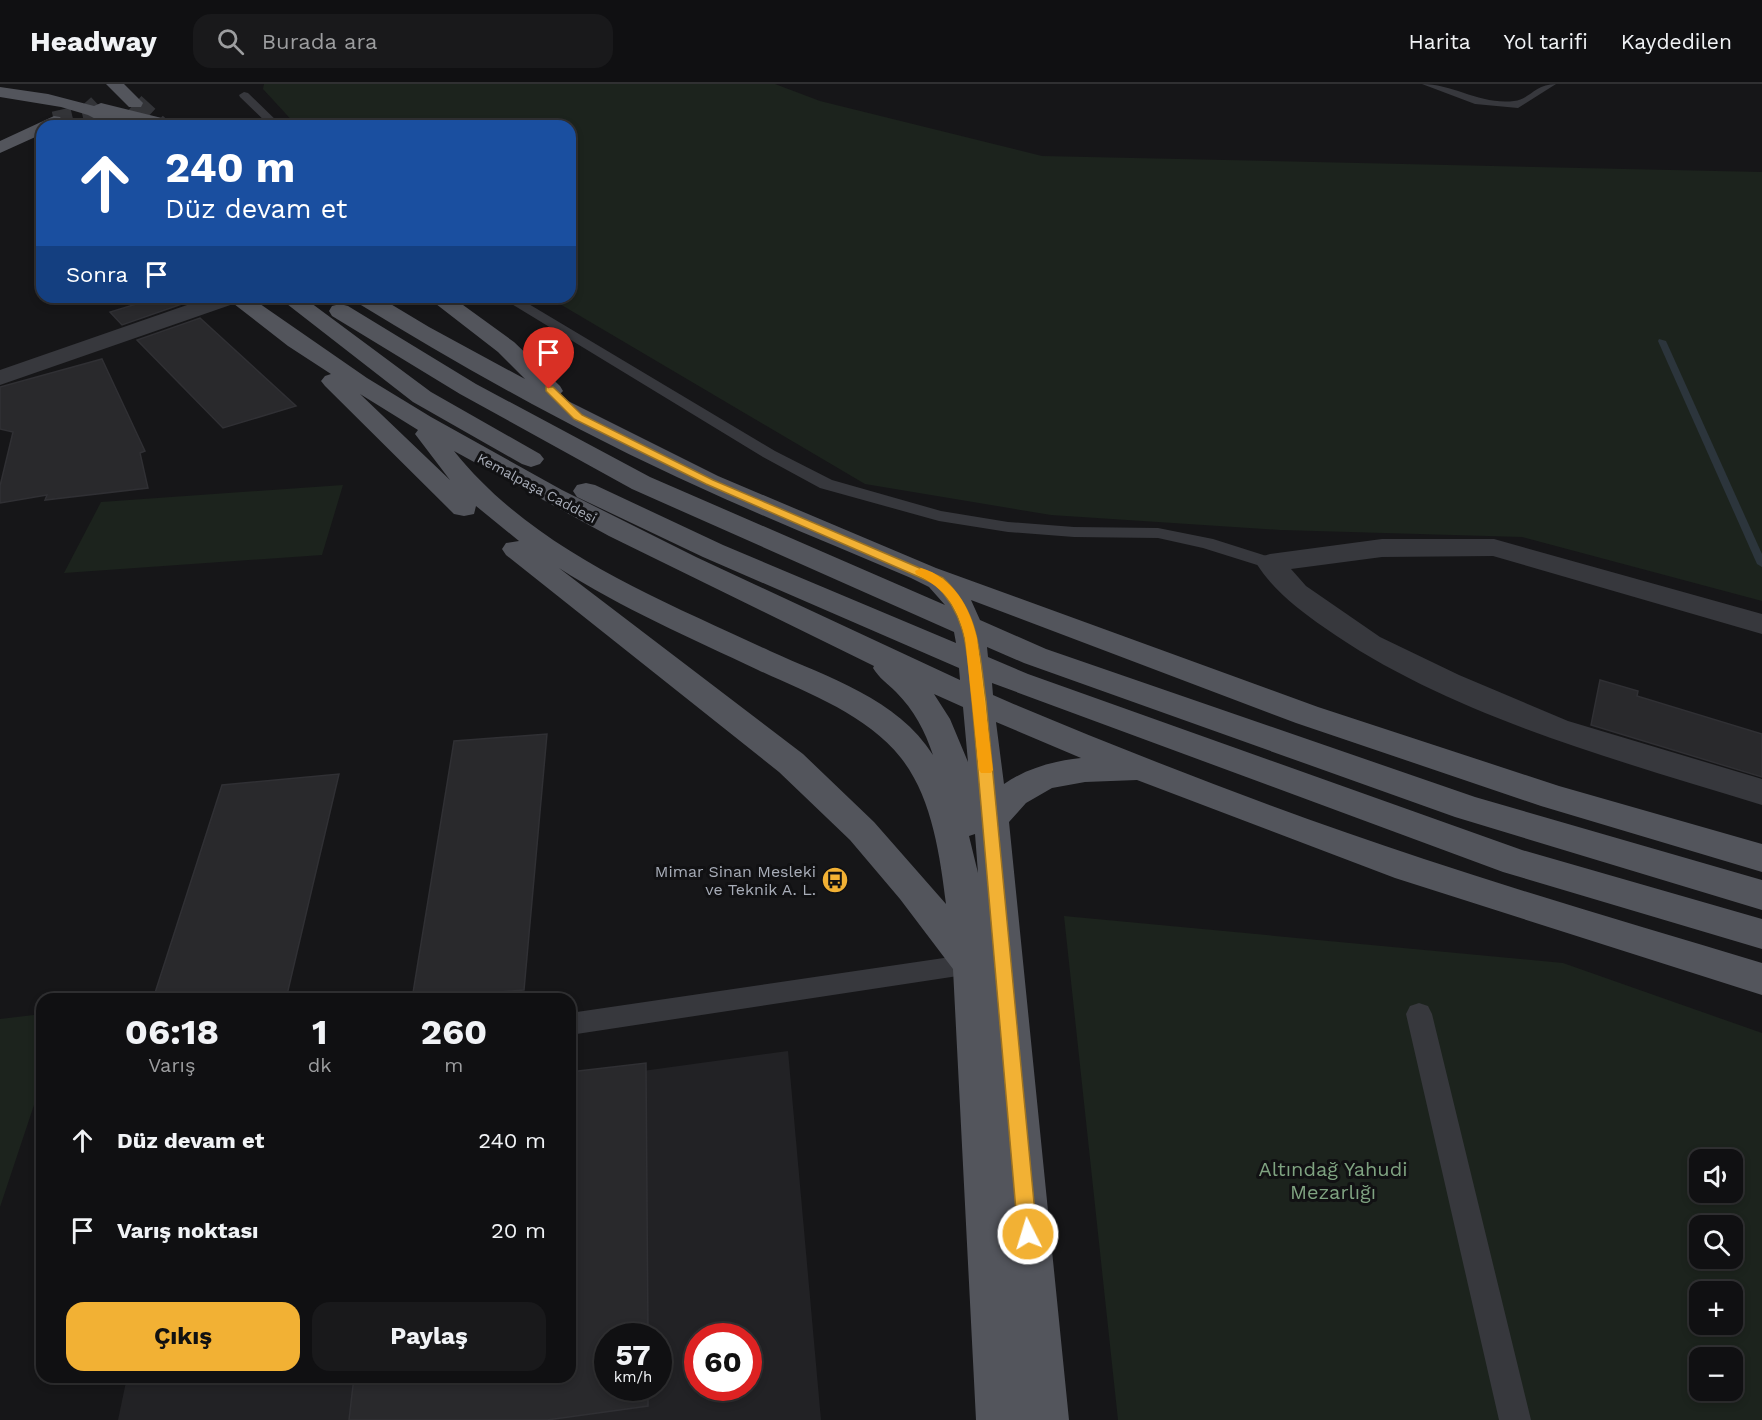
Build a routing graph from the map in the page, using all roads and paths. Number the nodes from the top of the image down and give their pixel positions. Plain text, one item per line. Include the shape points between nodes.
1 (114, 84) edge
2 (1427, 84) edge
3 (1551, 84) edge
4 (0, 92) edge
5 (244, 95) dead end
6 (58, 100) junction
7 (0, 102) edge
8 (135, 103) tunnel mouth
9 (68, 120) edge
10 (111, 120) tunnel mouth
11 (149, 120) tunnel mouth
12 (270, 120) edge
13 (36, 123) edge
14 (0, 148) edge
15 (36, 149) edge
16 (0, 158) edge
17 (216, 303) edge
18 (241, 303) edge
19 (270, 303) edge
20 (297, 303) edge
21 (330, 303) edge
22 (374, 303) edge
23 (446, 303) edge
24 (517, 303) edge
25 (284, 334) junction
26 (0, 378) edge
27 (578, 417) junction
28 (710, 482) junction
29 (618, 532) junction
30 (1269, 563) junction
31 (921, 572) junction
32 (1762, 624) edge
33 (857, 646) junction
34 (979, 701) junction
35 (1144, 770) junction
36 (1762, 792) edge
37 (991, 818) junction
38 (1762, 858) edge
39 (1762, 895) edge
40 (968, 921) junction
41 (1762, 934) edge
42 (970, 964) junction
43 (1762, 979) edge
44 (1419, 1014) dead end
45 (576, 1023) edge
46 (1001, 1420) edge
47 (1044, 1420) edge
48 (1515, 1420) edge

1 - 8 main road
2 - 3 lane via 1479,102 1518,105
4 - 6 main road
5 - 12 lane
6 - 10 main road
6 - 11 main road
7 - 9 main road
13 - 14 main road
15 - 16 main road
17 - 26 street
18 - 25 main road, Kemalpaşa Caddesi
19 - 40 main road via 404,408 476,492 541,543 620,591 849,702 888,727 914,751 935,786 958,866
20 - 41 main road via 422,397 585,490 713,551 1017,682 1516,862
21 - 39 main road via 459,384 641,483 1035,656 1467,808
22 - 27 main road
23 - 27 main road via 506,347
24 - 30 lane via 826,484 939,516 1074,532 1158,533 1207,543
25 - 29 main road, Kemalpaşa Caddesi via 472,453
25 - 42 main road via 469,512 791,764 862,831 913,889
27 - 28 main road
28 - 29 main road via 719,491 719,514 694,534 654,541
28 - 31 main road
29 - 33 main road, Kemalpaşa Caddesi
30 - 32 street via 1382,548 1494,547
30 - 36 street via 1296,593 1369,644 1448,683 1557,729
31 - 34 main road via 939,581 962,607 971,638
31 - 38 main road via 1328,722 1553,796
33 - 34 main road
33 - 40 main road via 900,676 943,735 956,774 969,848
34 - 35 main road
34 - 37 main road
35 - 37 main road via 1078,770 1041,778 1014,794
35 - 43 main road via 1407,867
37 - 47 main road
40 - 42 main road
42 - 45 lane
42 - 46 main road
44 - 48 lane

